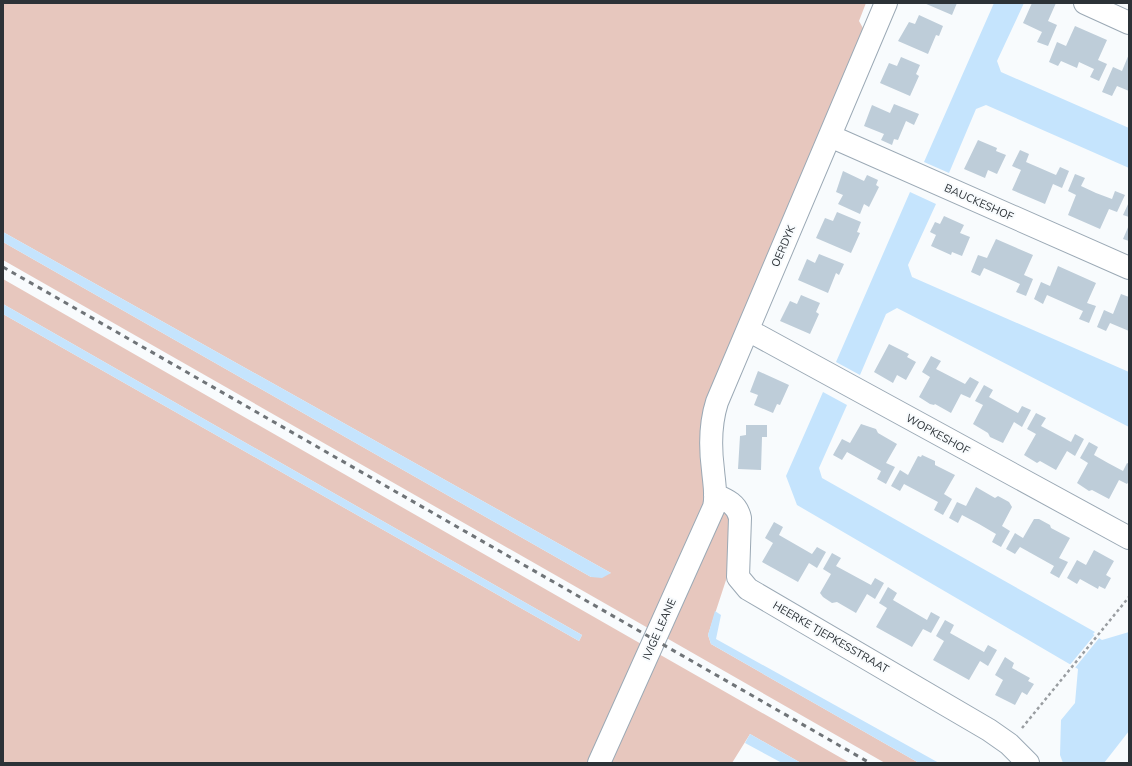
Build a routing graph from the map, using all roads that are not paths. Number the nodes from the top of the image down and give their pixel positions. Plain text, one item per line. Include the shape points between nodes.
1 (886, 3) edge
2 (1085, 3) edge
3 (1129, 23) edge
4 (830, 136) junction
5 (1129, 268) edge
6 (748, 330) junction
7 (716, 495) junction
8 (1129, 538) edge
9 (1013, 755) edge
10 (599, 763) edge

1 - 4 street, OERDYK
2 - 3 street
4 - 5 street, BAUCKESHOF
4 - 6 street, OERDYK
6 - 7 street, OERDYK via 714,413 711,449
6 - 8 street, WOPKESHOF
7 - 9 street, HEERKE TJEPKESSTRAAT via 728,500 739,511 738,577 745,586 989,730
7 - 10 street, IVIGE LEANE via 714,508

